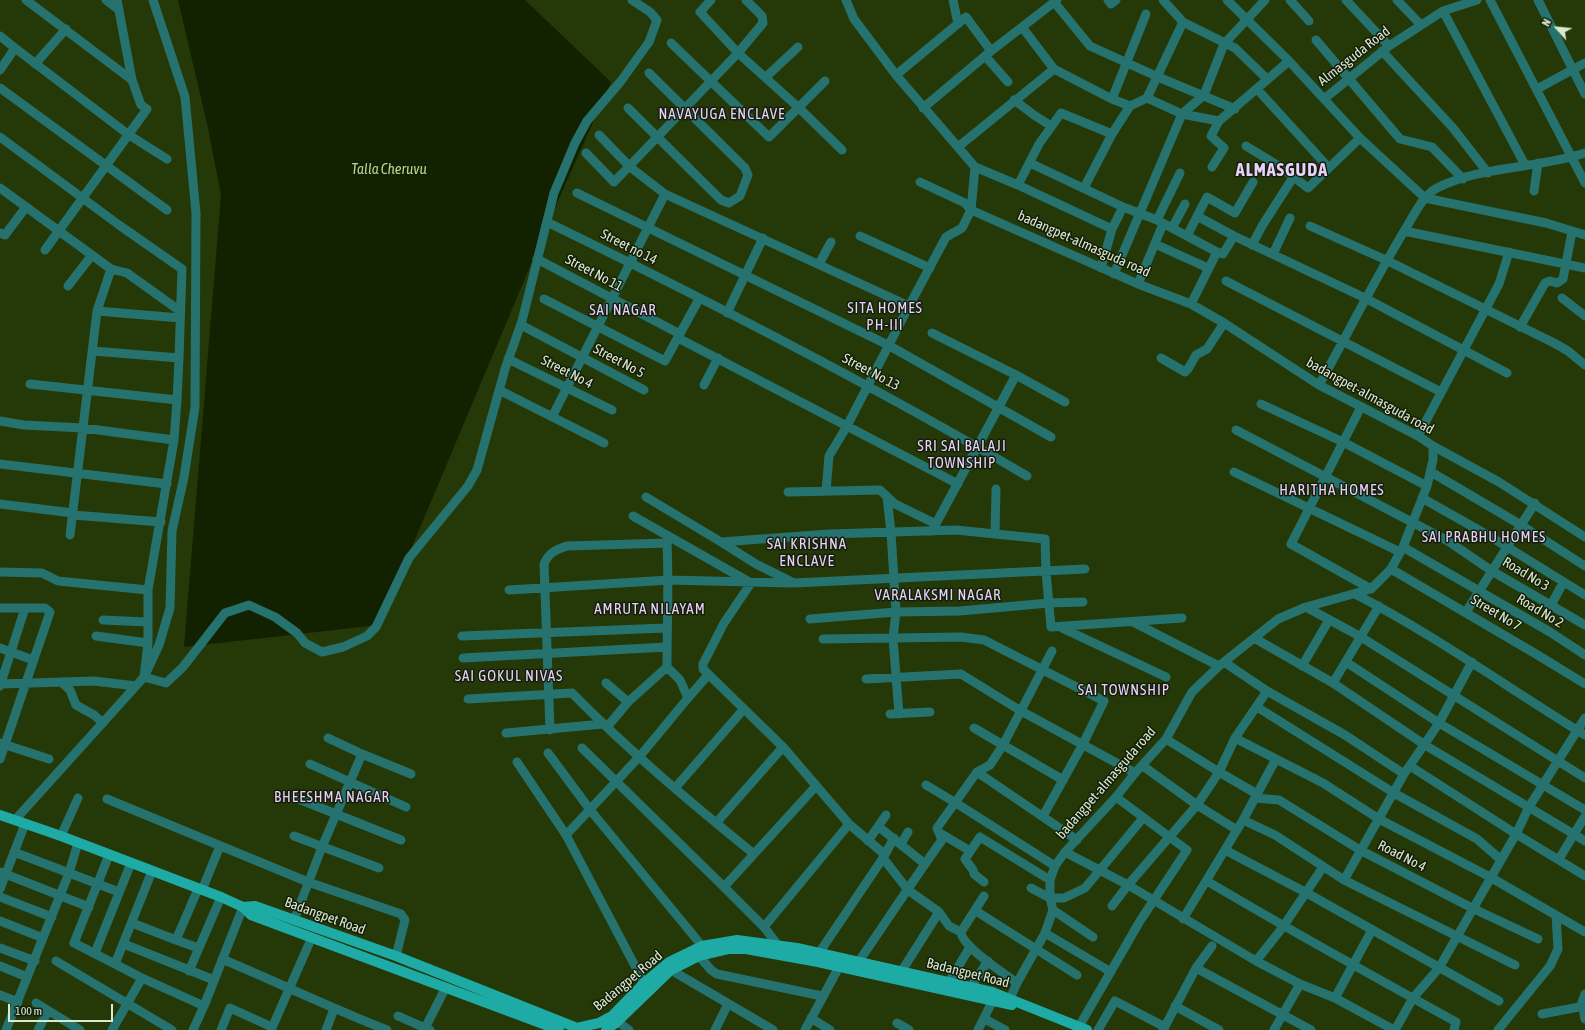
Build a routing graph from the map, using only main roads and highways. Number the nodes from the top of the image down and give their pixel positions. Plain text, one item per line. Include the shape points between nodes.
1 (0, 815) edge
2 (242, 907) junction
3 (700, 951) junction
4 (819, 957) junction
5 (422, 967) junction
6 (418, 976) junction
7 (1009, 1000) junction
8 (615, 1019) junction
9 (559, 1028) edge
10 (577, 1029) edge
11 (1080, 1029) edge
12 (606, 1030) edge

1 - 2 main road, Badangpet Road via 61,836
2 - 5 main road, Badangpet Road via 255,906
2 - 6 main road, Badangpet Road via 251,915
3 - 4 main road, Badangpet Road via 746,949
3 - 4 main road, Badangpet Road via 737,940 777,944
3 - 8 main road, Badangpet Road via 671,970
3 - 8 main road, Badangpet Road via 669,962 644,983
4 - 7 main road, Badangpet Road via 859,961 971,987
4 - 7 main road, Badangpet Road via 839,966 993,1000
5 - 6 main road
5 - 9 main road, Badangpet Road
6 - 9 main road, Badangpet Road
7 - 11 main road, Badangpet Road
8 - 10 main road, Badangpet Road
8 - 12 main road, Badangpet Road
9 - 10 main road, Badangpet Road

